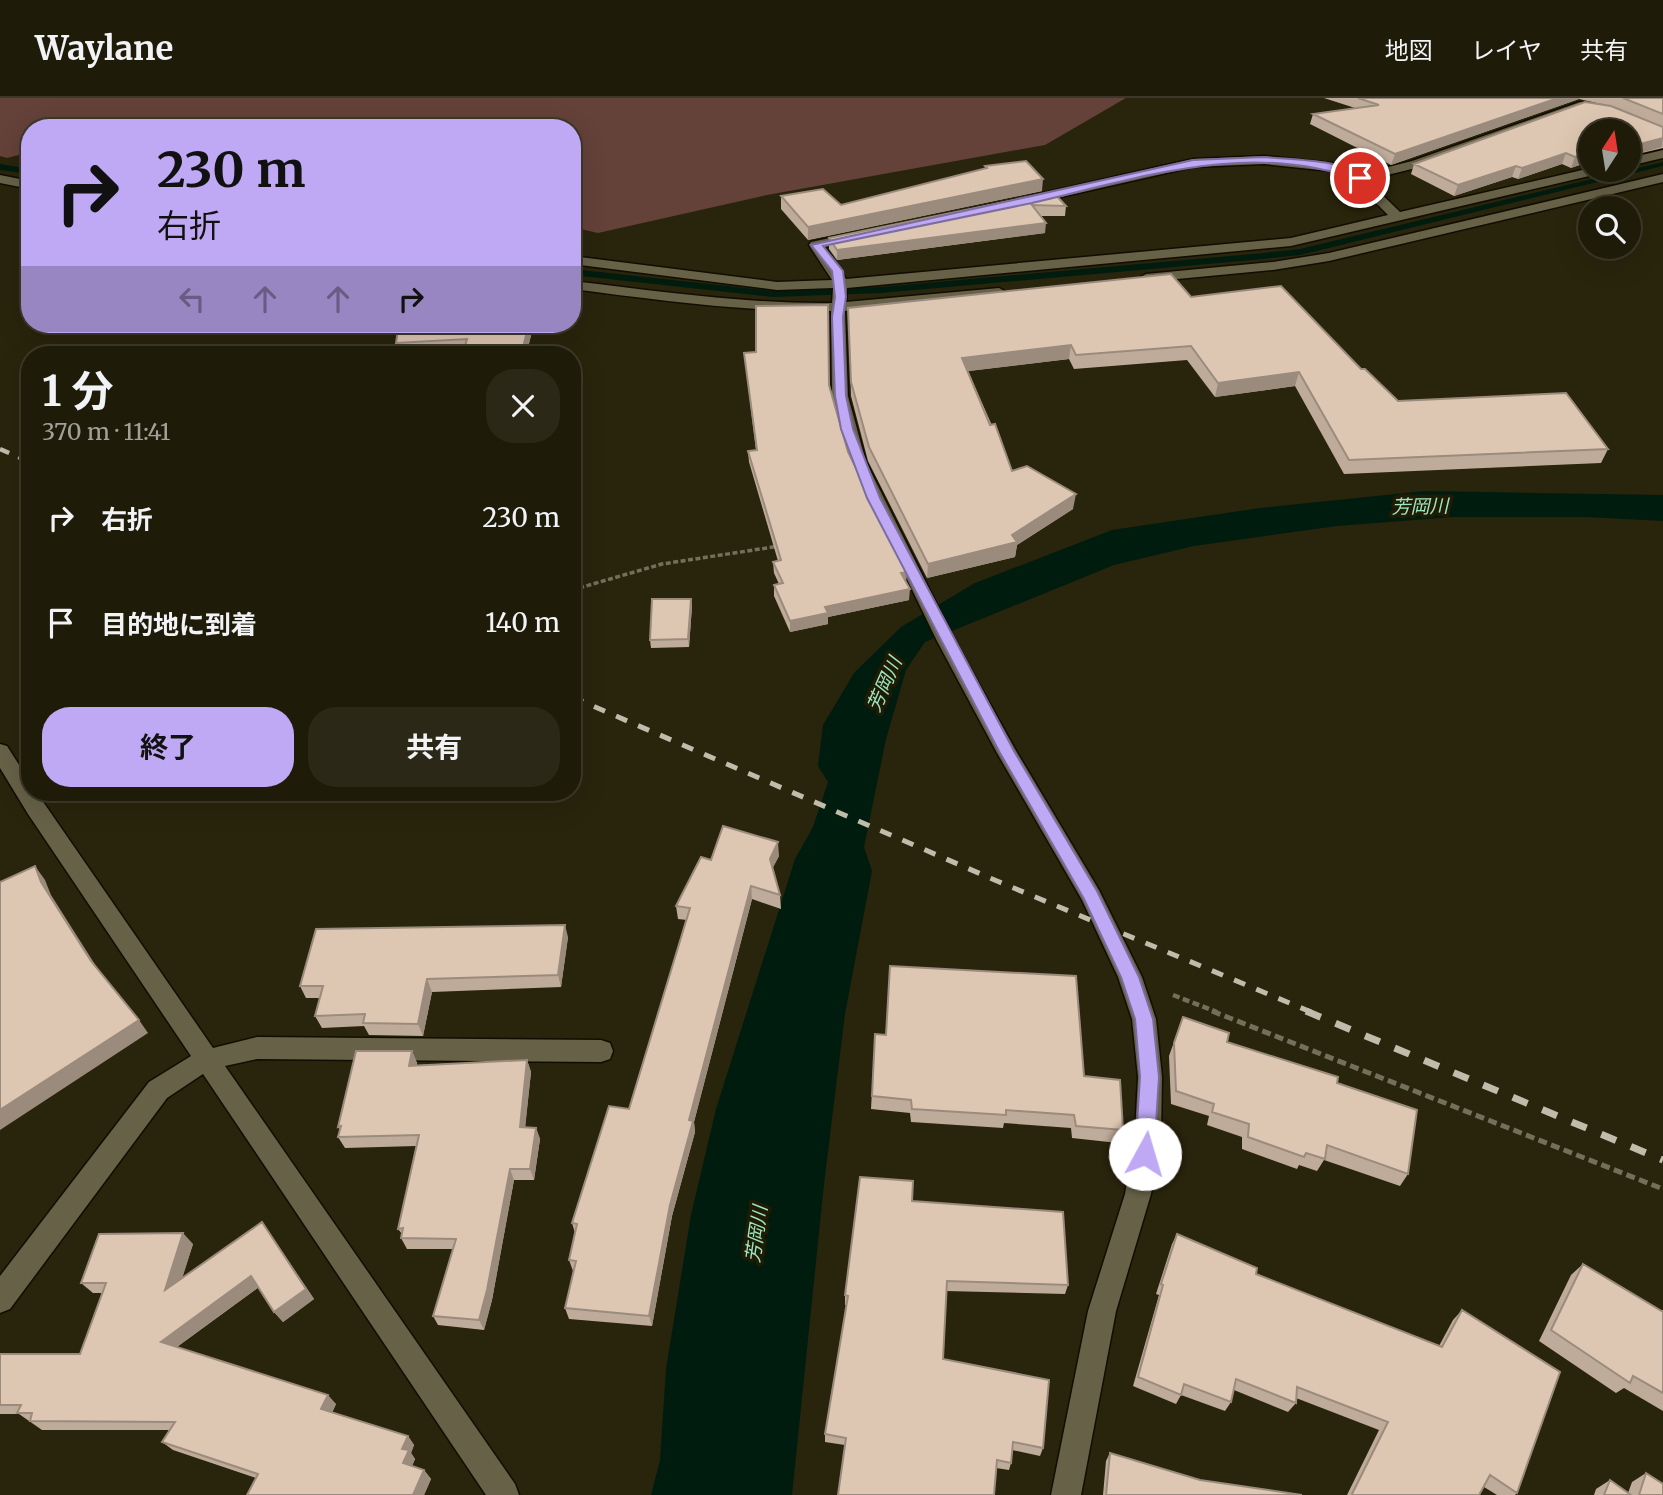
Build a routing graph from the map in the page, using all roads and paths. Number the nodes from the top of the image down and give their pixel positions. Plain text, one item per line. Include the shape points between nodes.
1 (1562, 98) edge
2 (1580, 106) junction
3 (1597, 107) edge
4 (1663, 155) edge
5 (1642, 159) edge
6 (1578, 175) edge
7 (1360, 178) junction
8 (1663, 178) edge
9 (0, 179) edge
10 (21, 184) edge
11 (1016, 203) edge
12 (1397, 217) junction
13 (867, 234) edge
14 (581, 261) edge
15 (1136, 279) edge
16 (581, 286) edge
17 (1013, 291) edge
18 (840, 294) junction
19 (785, 545) edge
20 (581, 587) edge
21 (0, 751) edge
22 (21, 785) edge
23 (31, 801) edge
24 (1130, 977) junction
25 (601, 1051) dead end
26 (207, 1059) junction
27 (1663, 1189) edge
28 (0, 1299) edge
29 (504, 1495) edge
30 (1066, 1495) edge

1 - 2 street
2 - 3 street
2 - 7 street via 1400,171
4 - 5 street
6 - 12 street
7 - 11 street via 1331,167 1213,160
7 - 12 street
8 - 15 street via 1316,259
9 - 10 street
12 - 18 street via 1291,242
13 - 18 street via 816,245 838,271
14 - 18 street
16 - 18 street via 744,304
17 - 18 street
18 - 24 street via 841,396 847,429 873,498 1007,753 1091,896
19 - 20 path via 662,564
21 - 22 street
23 - 26 street
24 - 27 path
24 - 30 street via 1144,1019 1150,1077 1148,1134 1138,1195 1102,1311
25 - 26 street via 257,1048
26 - 28 street via 183,1070 158,1090
26 - 29 street

